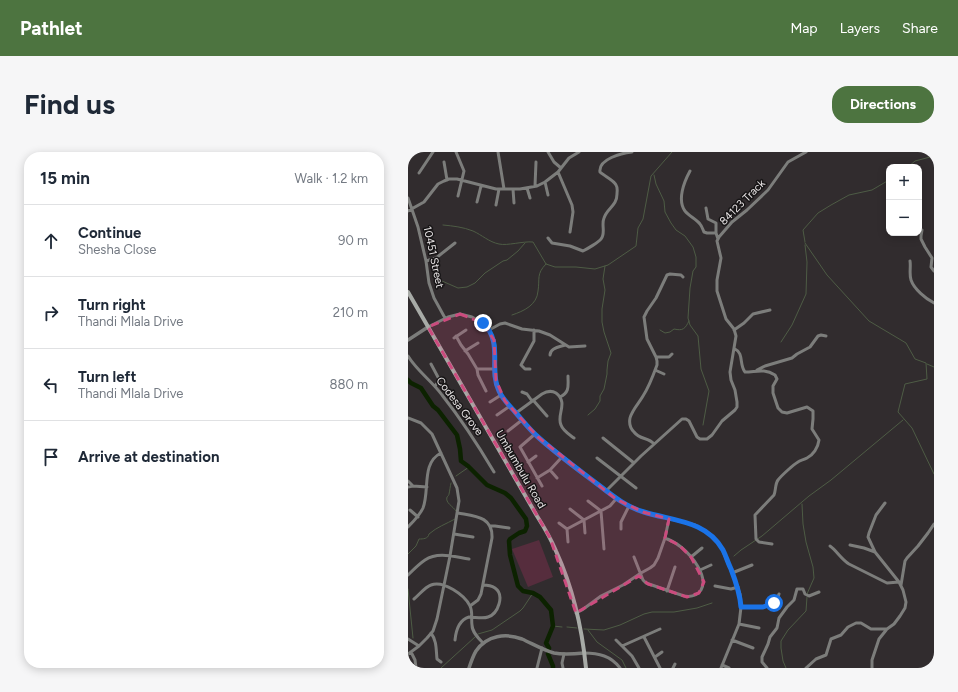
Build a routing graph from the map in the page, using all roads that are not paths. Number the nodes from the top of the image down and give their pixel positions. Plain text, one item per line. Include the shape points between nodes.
1 (433, 152) edge
2 (456, 152) edge
3 (498, 152) edge
4 (548, 152) edge
5 (579, 152) edge
6 (632, 152) edge
7 (806, 152) edge
8 (444, 162) dead end
9 (536, 162) dead end
10 (561, 168) junction
11 (690, 171) dead end
12 (558, 172) junction
13 (419, 174) dead end
14 (447, 180) junction
15 (462, 181) junction
16 (545, 182) junction
17 (481, 186) junction
18 (535, 186) junction
19 (527, 188) junction
20 (499, 189) junction
21 (504, 189) junction
22 (513, 189) junction
23 (548, 195) dead end
24 (458, 196) dead end
25 (408, 198) edge
26 (530, 198) dead end
27 (477, 202) dead end
28 (514, 203) dead end
29 (496, 205) dead end
30 (706, 208) dead end
31 (413, 209) junction
32 (408, 211) edge
33 (570, 232) dead end
34 (716, 233) junction
35 (921, 236) edge
36 (548, 238) dead end
37 (718, 239) junction
38 (455, 243) dead end
39 (910, 260) dead end
40 (426, 261) junction
41 (934, 271) edge
42 (683, 277) dead end
43 (408, 292) edge
44 (934, 303) edge
45 (770, 310) dead end
46 (445, 318) junction
47 (428, 327) junction
48 (466, 330) dead end
49 (489, 330) junction
50 (534, 330) junction
51 (734, 330) junction
52 (826, 336) dead end
53 (408, 340) edge
54 (478, 344) dead end
55 (565, 345) junction
56 (585, 346) dead end
57 (735, 349) junction
58 (465, 351) junction
59 (672, 354) dead end
60 (550, 355) dead end
61 (408, 356) edge
62 (656, 357) junction
63 (431, 364) dead end
64 (477, 369) junction
65 (495, 369) junction
66 (530, 369) dead end
67 (655, 370) junction
68 (757, 370) junction
69 (664, 374) dead end
70 (568, 376) dead end
71 (435, 386) junction
72 (486, 391) dead end
73 (522, 392) dead end
74 (501, 395) junction
75 (560, 397) junction
76 (532, 401) junction
77 (490, 402) dead end
78 (510, 406) junction
79 (516, 413) junction
80 (497, 415) dead end
81 (547, 416) dead end
82 (408, 418) edge
83 (522, 420) junction
84 (508, 431) dead end
85 (535, 434) junction
86 (574, 438) dead end
87 (603, 438) dead end
88 (654, 444) junction
89 (441, 453) junction
90 (536, 456) dead end
91 (562, 456) junction
92 (597, 458) dead end
93 (528, 462) junction
94 (634, 463) junction
95 (550, 470) junction
96 (494, 472) dead end
97 (620, 477) junction
98 (537, 478) junction
99 (557, 478) dead end
100 (408, 481) edge
101 (413, 486) junction
102 (542, 486) dead end
103 (408, 487) edge
104 (427, 487) junction
105 (636, 488) dead end
106 (606, 491) junction
107 (616, 499) junction
108 (588, 501) dead end
109 (885, 503) dead end
110 (629, 506) junction
111 (570, 509) dead end
112 (410, 510) dead end
113 (601, 511) junction
114 (458, 513) junction
115 (418, 517) junction
116 (669, 519) junction
117 (584, 520) junction
118 (559, 523) dead end
119 (934, 524) edge
120 (490, 526) junction
121 (408, 527) edge
122 (509, 528) dead end
123 (567, 529) junction
124 (621, 529) dead end
125 (586, 533) dead end
126 (454, 534) junction
127 (473, 537) dead end
128 (665, 538) junction
129 (568, 542) dead end
130 (772, 544) dead end
131 (850, 545) dead end
132 (830, 546) dead end
133 (702, 548) dead end
134 (604, 549) dead end
135 (875, 552) junction
136 (450, 556) junction
137 (634, 557) dead end
138 (691, 557) junction
139 (469, 559) dead end
140 (711, 565) dead end
141 (752, 565) dead end
142 (675, 567) dead end
143 (700, 570) junction
144 (641, 573) junction
145 (732, 573) junction
146 (408, 575) edge
147 (634, 579) junction
148 (643, 580) junction
149 (900, 584) junction
150 (444, 585) junction
151 (483, 585) junction
152 (715, 586) dead end
153 (738, 587) junction
154 (667, 591) junction
155 (819, 592) dead end
156 (779, 594) dead end
157 (414, 599) dead end
158 (470, 606) junction
159 (741, 607) junction
160 (576, 613) junction
161 (472, 617) junction
162 (739, 624) junction
163 (759, 628) dead end
164 (660, 629) dead end
165 (886, 629) junction
166 (431, 633) junction
167 (644, 637) junction
168 (408, 639) edge
169 (455, 640) dead end
170 (616, 640) dead end
171 (732, 640) junction
172 (483, 643) junction
173 (419, 646) junction
174 (622, 646) junction
175 (542, 648) junction
176 (753, 648) dead end
177 (662, 652) dead end
178 (409, 653) edge
179 (584, 653) junction
180 (564, 654) junction
181 (655, 657) junction
182 (441, 662) dead end
183 (675, 664) dead end
184 (721, 667) edge
185 (416, 668) edge
186 (469, 668) edge
187 (537, 668) edge
188 (563, 668) edge
189 (586, 668) edge
190 (620, 668) edge
191 (639, 668) edge
192 (660, 668) edge
193 (674, 668) edge
194 (728, 668) edge
195 (767, 668) edge
196 (806, 668) edge
197 (872, 668) edge

1 - 13 street
2 - 15 street via 464,170
3 - 21 street
4 - 10 street
5 - 10 street via 569,158
6 - 36 street via 617,155 602,163 600,167 600,172 615,183 618,189 615,203 604,218 604,234 600,240 583,251 552,243
7 - 37 street, 84123 Track via 788,162 768,190 732,222
8 - 14 street
9 - 18 street
10 - 12 street
11 - 34 street via 681,198 684,210 700,224 704,232
12 - 16 street
12 - 33 street via 572,205
14 - 15 street
14 - 31 street via 438,184 424,202
15 - 17 street
15 - 24 street
16 - 18 street
16 - 23 street
17 - 20 street
17 - 27 street
18 - 19 street
19 - 22 street
19 - 26 street
20 - 21 street
20 - 29 street
21 - 22 street
22 - 28 street
25 - 31 street, 10451 Street
30 - 34 street via 708,219 716,223
31 - 32 street
31 - 40 street, 10451 Street
34 - 37 street
35 - 41 street via 931,256 931,267
37 - 51 street, 84123 Track via 721,258 717,290 726,319
38 - 40 street via 436,258
39 - 44 street via 912,282 924,297
40 - 46 street, 10451 Street via 431,290
42 - 62 street via 681,274 668,275 645,315 647,339
43 - 47 main road, Umbumbulu Road
45 - 51 street via 753,314
46 - 47 street
46 - 49 street via 468,315 480,321
47 - 53 street
47 - 160 main road, Umbumbulu Road via 550,538 567,580
48 - 58 street via 455,337
49 - 50 street via 502,323
49 - 65 street via 494,343
50 - 55 street via 553,336
50 - 66 street via 534,341 521,365 525,370
51 - 57 street, 84123 Track
52 - 68 street via 818,336 810,347 792,358 768,364
54 - 58 street
55 - 56 street
55 - 60 street via 552,350
57 - 68 street via 740,352 743,371
57 - 88 street, 84123 Track via 731,367 731,380 738,405 735,410 706,439 702,440 695,435 689,421 684,419
58 - 64 street
59 - 62 street via 669,357
61 - 71 street, Codesa Grove
62 - 67 street
63 - 71 street via 439,378
64 - 65 street
64 - 72 street
65 - 74 street via 496,383
67 - 69 street
67 - 88 street via 630,422 632,429 640,438
68 - 130 street via 774,374 776,377 772,390 782,412 807,407 813,411 812,429 819,441 812,454 779,478 774,495 755,515 756,539
70 - 75 street via 567,390
71 - 96 street, Codesa Grove via 471,434
73 - 76 street
74 - 77 street
74 - 78 street
75 - 76 street via 555,392 548,391
75 - 86 street via 560,425
76 - 79 street
76 - 81 street
78 - 79 street
78 - 80 street
79 - 83 street
82 - 89 street via 421,423 427,429 434,437
83 - 84 street
83 - 85 street
85 - 91 street
85 - 93 street via 520,447
87 - 94 street
88 - 94 street
89 - 104 street via 430,463
89 - 114 street via 457,488
90 - 93 street
91 - 95 street
91 - 106 street
92 - 97 street
93 - 98 street
94 - 97 street
95 - 98 street
95 - 99 street
97 - 105 street
97 - 106 street
98 - 102 street
100 - 101 street
101 - 103 street
101 - 104 street
104 - 115 street via 425,504
106 - 107 street
107 - 110 street
107 - 113 street
108 - 113 street
109 - 135 street via 876,515 868,535
110 - 116 street
110 - 124 street via 621,522
111 - 117 street
112 - 115 street
113 - 117 street
113 - 134 street
114 - 120 street via 481,518
114 - 126 street
115 - 121 street
116 - 128 street
116 - 145 street via 695,525 712,536 722,549
117 - 123 street
117 - 125 street
118 - 123 street
119 - 149 street via 907,558
120 - 122 street
120 - 151 street via 492,538
123 - 129 street
126 - 127 street
126 - 136 street
128 - 138 street via 679,545
128 - 144 street via 655,563
131 - 135 street
132 - 149 street via 849,564 887,583
133 - 138 street
135 - 149 street
136 - 139 street
136 - 146 street via 429,557
136 - 150 street
137 - 144 street
138 - 143 street
140 - 143 street
141 - 145 street
142 - 154 street
143 - 154 street via 704,582 697,594 687,596
144 - 147 street
144 - 148 street
145 - 153 street
147 - 148 street
147 - 160 street via 604,594
148 - 154 street
149 - 165 street via 906,602 905,608 894,624
150 - 157 street via 430,585
150 - 158 street via 456,592
150 - 166 street via 437,619
151 - 158 street via 478,600
151 - 161 street via 497,590 498,608 488,618
152 - 153 street via 731,589
153 - 159 street
155 - 195 street via 808,596 803,589 797,589 794,600 779,618 777,628 771,635 762,657 762,662
156 - 159 street via 776,602 766,606
158 - 161 street
159 - 162 street
160 - 179 main road, Umbumbulu Road
161 - 169 street via 466,618 458,627
161 - 172 street via 473,631
162 - 163 street
162 - 171 street
164 - 167 street
165 - 196 street via 871,629 861,623 853,624 841,635 831,639 826,655 816,659
165 - 197 street via 879,639
166 - 173 street
166 - 182 street via 436,642 437,659
167 - 174 street
167 - 181 street
168 - 173 street
170 - 174 street
171 - 176 street
171 - 184 street
172 - 175 street via 494,637 507,635
172 - 186 street via 475,653
173 - 178 street
174 - 191 street
175 - 180 street
175 - 187 street
177 - 181 street
178 - 185 street via 415,660
179 - 180 street
179 - 189 main road, Umbumbulu Road
179 - 190 street via 607,657
180 - 188 street
181 - 192 street
183 - 193 street
184 - 194 street

